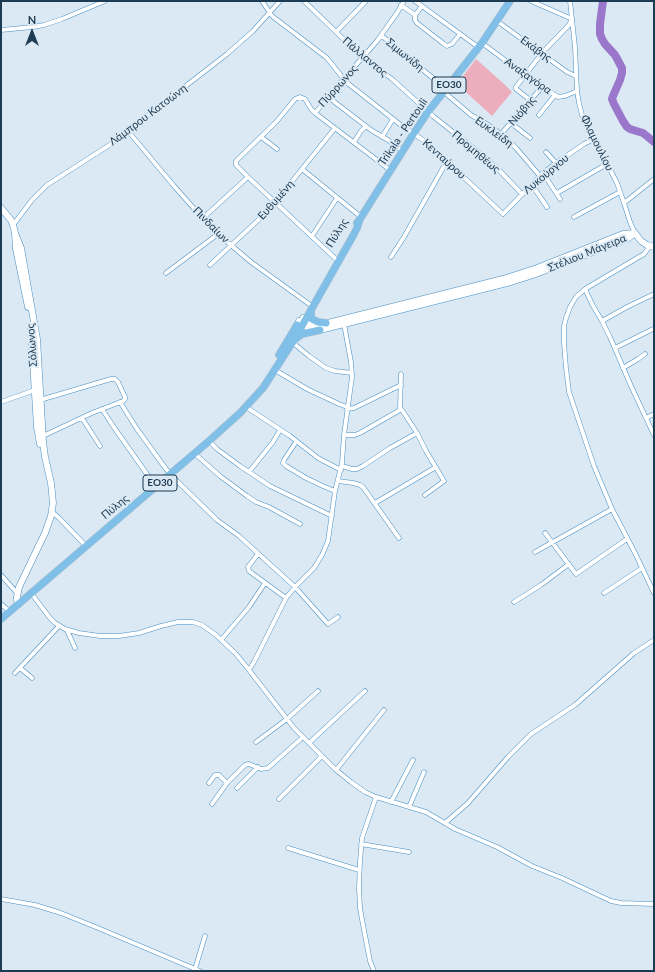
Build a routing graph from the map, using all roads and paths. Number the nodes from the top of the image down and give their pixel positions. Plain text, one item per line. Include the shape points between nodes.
1 (105, 1) edge
2 (262, 1) edge
3 (280, 1) edge
4 (304, 1) edge
5 (415, 1) edge
6 (510, 1) edge
7 (531, 1) edge
8 (570, 1) edge
9 (364, 2) edge
10 (402, 3) edge
11 (422, 6) junction
12 (270, 13) junction
13 (416, 15) junction
14 (572, 19) junction
15 (497, 21) junction
16 (1, 30) edge
17 (336, 32) junction
18 (460, 34) junction
19 (382, 36) junction
20 (480, 45) junction
21 (542, 53) junction
22 (363, 58) junction
23 (525, 75) junction
24 (576, 76) junction
25 (343, 79) junction
26 (542, 87) junction
27 (445, 90) junction
28 (577, 91) junction
29 (555, 95) junction
30 (328, 97) junction
31 (532, 102) junction
32 (428, 111) junction
33 (315, 113) junction
34 (539, 115) dead end
35 (393, 119) junction
36 (512, 123) junction
37 (366, 126) junction
38 (335, 128) junction
39 (128, 131) junction
40 (414, 133) junction
41 (501, 134) junction
42 (261, 137) junction
43 (382, 137) junction
44 (530, 138) dead end
45 (594, 139) junction
46 (354, 142) junction
47 (277, 149) dead end
48 (402, 151) junction
49 (546, 152) dead end
50 (447, 161) junction
51 (556, 163) junction
52 (607, 164) junction
53 (302, 169) junction
54 (390, 170) junction
55 (542, 175) junction
56 (248, 177) junction
57 (654, 179) edge
58 (532, 184) junction
59 (620, 192) junction
60 (556, 193) junction
61 (522, 194) junction
62 (337, 198) junction
63 (560, 199) dead end
64 (276, 203) junction
65 (624, 203) junction
66 (547, 207) dead end
67 (1, 208) edge
68 (503, 214) joint
69 (574, 217) dead end
70 (360, 218) junction
71 (202, 219) junction
72 (13, 225) junction
73 (15, 233) junction
74 (635, 233) junction
75 (218, 234) junction
76 (312, 236) junction
77 (231, 246) junction
78 (653, 247) edge
79 (391, 257) dead end
80 (337, 259) junction
81 (210, 265) dead end
82 (166, 273) dead end
83 (586, 288) junction
84 (654, 294) edge
85 (310, 306) junction
86 (302, 320) junction
87 (602, 321) junction
88 (326, 323) junction
89 (344, 324) junction
90 (653, 329) dead end
91 (320, 330) junction
92 (293, 341) junction
93 (615, 348) junction
94 (645, 354) dead end
95 (623, 368) junction
96 (274, 370) junction
97 (352, 373) junction
98 (401, 374) dead end
99 (401, 385) junction
100 (35, 390) junction
101 (259, 392) junction
102 (40, 400) junction
103 (1, 402) edge
104 (120, 402) junction
105 (108, 406) junction
106 (246, 407) junction
107 (347, 408) junction
108 (102, 409) junction
109 (400, 410) junction
110 (106, 414) junction
111 (654, 414) edge
112 (82, 418) junction
113 (646, 418) junction
114 (280, 430) junction
115 (416, 433) junction
116 (344, 435) junction
117 (654, 435) edge
118 (43, 436) junction
119 (209, 441) junction
120 (296, 442) junction
121 (100, 446) dead end
122 (194, 453) junction
123 (45, 457) junction
124 (436, 467) junction
125 (341, 468) junction
126 (249, 472) junction
127 (170, 474) junction
128 (338, 481) junction
129 (156, 487) junction
130 (335, 491) junction
131 (425, 494) dead end
132 (375, 503) junction
133 (612, 509) junction
134 (52, 512) junction
135 (332, 516) junction
136 (300, 524) dead end
137 (546, 533) dead end
138 (399, 538) dead end
139 (627, 539) junction
140 (552, 542) junction
141 (86, 546) junction
142 (535, 552) dead end
143 (258, 554) junction
144 (569, 564) junction
145 (642, 568) junction
146 (1, 575) edge
147 (265, 583) junction
148 (295, 587) junction
149 (17, 593) junction
150 (31, 593) junction
151 (604, 593) dead end
152 (654, 593) edge
153 (286, 598) junction
154 (514, 602) dead end
155 (1, 604) edge
156 (19, 604) junction
157 (9, 611) junction
158 (338, 617) dead end
159 (1, 619) edge
160 (59, 626) junction
161 (67, 630) junction
162 (221, 640) junction
163 (654, 640) edge
164 (75, 648) dead end
165 (20, 668) junction
166 (249, 670) junction
167 (15, 673) dead end
168 (32, 678) dead end
169 (318, 691) dead end
170 (365, 691) dead end
171 (384, 710) dead end
172 (287, 719) junction
173 (303, 737) junction
174 (256, 742) dead end
175 (309, 743) junction
176 (322, 756) junction
177 (413, 760) dead end
178 (258, 767) junction
179 (336, 770) junction
180 (424, 772) dead end
181 (209, 783) dead end
182 (227, 783) junction
183 (238, 788) dead end
184 (376, 797) junction
185 (279, 799) dead end
186 (391, 802) junction
187 (212, 804) dead end
188 (409, 806) junction
189 (445, 823) junction
190 (361, 844) junction
191 (288, 848) dead end
192 (409, 852) dead end
193 (359, 870) junction
194 (1, 898) edge
195 (654, 904) edge
196 (205, 936) dead end
197 (195, 969) junction
198 (200, 971) edge
199 (374, 971) edge

1 - 16 street via 44,25
2 - 12 street, Κενταύρου
3 - 12 street, Λάμπρου Κατσώνη
4 - 17 street, Πάλλαντος
5 - 11 street, Αναξαγόρα
6 - 15 main road, Trikala - Pertouli / ΕΟ30
7 - 14 street
8 - 14 street, Φλαμουλίου
9 - 17 street
10 - 13 street
10 - 19 street, Πύρρωνος
11 - 13 street
11 - 18 street, Αναξαγόρα
12 - 25 street, Κενταύρου via 327,58
12 - 39 street, Λάμπρου Κατσώνη via 227,54
13 - 18 street via 417,23 447,46
14 - 21 street
14 - 24 street, Φλαμουλίου
15 - 20 main road, Trikala - Pertouli / ΕΟ30
15 - 21 street, Εκάβης
17 - 22 street, Πάλλαντος
18 - 20 street, Αναξαγόρα
19 - 22 street, Πύρρωνος
19 - 27 street, Σιμωνίδη
20 - 23 street, Αναξαγόρα
20 - 27 main road, Trikala - Pertouli / ΕΟ30
21 - 23 street
21 - 24 street, Εκάβης
22 - 25 street, Πύρρωνος
22 - 32 street, Πάλλαντος via 392,79
23 - 26 street, Αναξαγόρα
23 - 31 street via 516,90
24 - 28 street, Φλαμουλίου
25 - 30 street, Πύρρωνος
25 - 35 street, Κενταύρου
26 - 29 street, Αναξαγόρα
26 - 31 street, Νιόβης
27 - 32 main road, Trikala - Pertouli / ΕΟ30
27 - 41 street, Ευκλείδη via 471,115
28 - 29 street, Αναξαγόρα via 561,98
28 - 45 street, Φλαμουλίου via 582,115
29 - 34 street
30 - 33 street, Πύρρωνος
30 - 37 street
31 - 36 street, Νιόβης
32 - 40 main road, Trikala - Pertouli / ΕΟ30
32 - 61 street, Προμηθέως via 490,162
33 - 38 street
33 - 42 street via 304,98 297,98
35 - 40 street, Κενταύρου
35 - 43 street
36 - 41 street, Νιόβης
36 - 44 street
37 - 43 street
37 - 46 street
38 - 46 street
38 - 53 street, Ευθυμένη
39 - 71 street, Πινδαίων
39 - 72 street, Λάμπρου Κατσώνη via 50,183 32,200
40 - 48 main road, Trikala - Pertouli / ΕΟ30
40 - 50 street, Κενταύρου
41 - 55 street, Ευκλείδη
42 - 47 street
42 - 56 street via 236,162
43 - 48 street
45 - 51 street, Λυκούργου
45 - 52 street, Φλαμουλίου
46 - 54 street
48 - 54 main road, Trikala - Pertouli / ΕΟ30
49 - 51 street
50 - 68 street, Κενταύρου
50 - 79 street
51 - 55 street, Λυκούργου
52 - 59 street, Φλαμουλίου
52 - 60 street
53 - 62 street
53 - 64 street, Ευθυμένη
54 - 70 main road, Trikala - Pertouli / ΕΟ30
55 - 58 street, Λυκούργου
55 - 60 street, Ευκλείδη
56 - 64 street
56 - 71 street
57 - 65 street
58 - 61 street, Λυκούργου
58 - 66 street
59 - 65 street, Φλαμουλίου
59 - 69 street
60 - 63 street, Ευκλείδη
61 - 68 street, Λυκούργου
62 - 70 street
62 - 76 street
64 - 76 street
64 - 77 street, Ευθυμένη
65 - 74 street, Φλαμουλίου
67 - 72 main road, Σόλωνος
70 - 80 main road, Πύλης / ΕΟ30 via 357,228
71 - 75 street, Πινδαίων
72 - 73 main road, Σόλωνος
73 - 100 main road, Σόλωνος via 31,324
73 - 102 main road, Σόλωνος via 21,248 35,323
74 - 78 main road
74 - 88 main road, Στέλιου Μάγειρα via 622,234 533,270 503,279
74 - 89 main road, Στέλιου Μάγειρα via 627,239 518,280
75 - 77 street, Πινδαίων
75 - 82 street
76 - 80 street
77 - 81 street, Ευθυμένη
77 - 85 street, Πινδαίων
78 - 83 street
80 - 85 main road, Πύλης / ΕΟ30
83 - 87 street
83 - 133 street via 576,296 566,318 566,368 574,408
84 - 87 street
85 - 86 main road, Πύλης / ΕΟ30
85 - 88 main road via 312,319
86 - 88 main road, Στέλιου Μάγειρα via 315,325
86 - 91 main road via 310,329
86 - 92 main road, Πύλης / ΕΟ30
86 - 101 main road, Πύλης / ΕΟ30 via 262,383
87 - 93 street
89 - 91 main road, Στέλιου Μάγειρα
89 - 97 street
90 - 93 street
91 - 92 main road via 302,334
92 - 96 main road, Πύλης / ΕΟ30
92 - 97 street via 328,369
93 - 95 street
94 - 95 street
95 - 113 street
96 - 101 main road, Πύλης / ΕΟ30
96 - 107 street
97 - 107 street
98 - 99 street
99 - 107 street via 354,408
99 - 109 street
100 - 103 street
100 - 123 main road, Σόλωνος via 37,427
101 - 106 main road, Πύλης / ΕΟ30
102 - 104 street via 115,379 125,399
102 - 118 main road, Σόλωνος
104 - 105 street
104 - 127 street
105 - 108 street
105 - 110 street
106 - 114 street
106 - 119 main road, Πύλης / ΕΟ30
107 - 116 street
108 - 110 street
108 - 112 street
109 - 115 street
109 - 116 street via 360,433
110 - 129 street
111 - 113 street
112 - 118 street
112 - 121 street
113 - 117 street
114 - 120 street
114 - 126 street
115 - 124 street
115 - 125 street via 357,469
116 - 125 street
118 - 123 main road, Σόλωνος
119 - 122 main road, Πύλης / ΕΟ30
119 - 126 street
120 - 125 street via 318,458
120 - 130 street via 283,463 306,478
122 - 127 main road, Πύλης / ΕΟ30
122 - 136 street via 246,496
123 - 134 main road, Σόλωνος via 52,491
124 - 131 street via 444,480
124 - 132 street
125 - 128 street
126 - 135 street via 278,490
127 - 129 main road, Πύλης / ΕΟ30
127 - 143 street via 217,520
128 - 130 street
128 - 132 street via 360,485
129 - 141 main road, Πύλης / ΕΟ30
130 - 135 street
132 - 138 street
133 - 139 street
133 - 140 street
134 - 141 street
134 - 149 main road, Σόλωνος
135 - 148 street via 328,541 322,554 312,571
137 - 140 street
139 - 144 street via 576,574
139 - 145 street
140 - 142 street
140 - 144 street
141 - 150 main road, Πύλης / ΕΟ30
143 - 147 street via 248,569
143 - 148 street
144 - 154 street
145 - 151 street
145 - 152 street
146 - 149 street
147 - 153 street
147 - 162 street
148 - 153 street
148 - 158 street via 328,624
149 - 156 main road
150 - 156 main road, Πύλης / ΕΟ30
150 - 160 street
153 - 166 street
155 - 157 street
156 - 157 main road, Πύλης / ΕΟ30
157 - 159 main road, Πύλης / ΕΟ30
160 - 161 street
160 - 165 street
161 - 162 street via 92,635 119,636 190,621 205,627
161 - 164 street
162 - 166 street
163 - 189 street via 631,656 575,705 530,734 468,803
165 - 167 street
165 - 168 street
166 - 172 street
169 - 172 street
170 - 175 street
171 - 179 street
172 - 173 street
172 - 174 street
173 - 175 street
173 - 178 street via 271,766 265,769
175 - 176 street
176 - 179 street
176 - 185 street
177 - 186 street
178 - 182 street via 247,764
178 - 183 street
179 - 184 street
180 - 188 street
181 - 182 street via 217,774
182 - 187 street
184 - 186 street
184 - 190 street
186 - 188 street
188 - 189 street
189 - 195 street via 611,901
190 - 192 street
190 - 193 street
191 - 193 street
193 - 199 street via 361,915
194 - 197 street via 67,915
196 - 197 street
197 - 198 street

